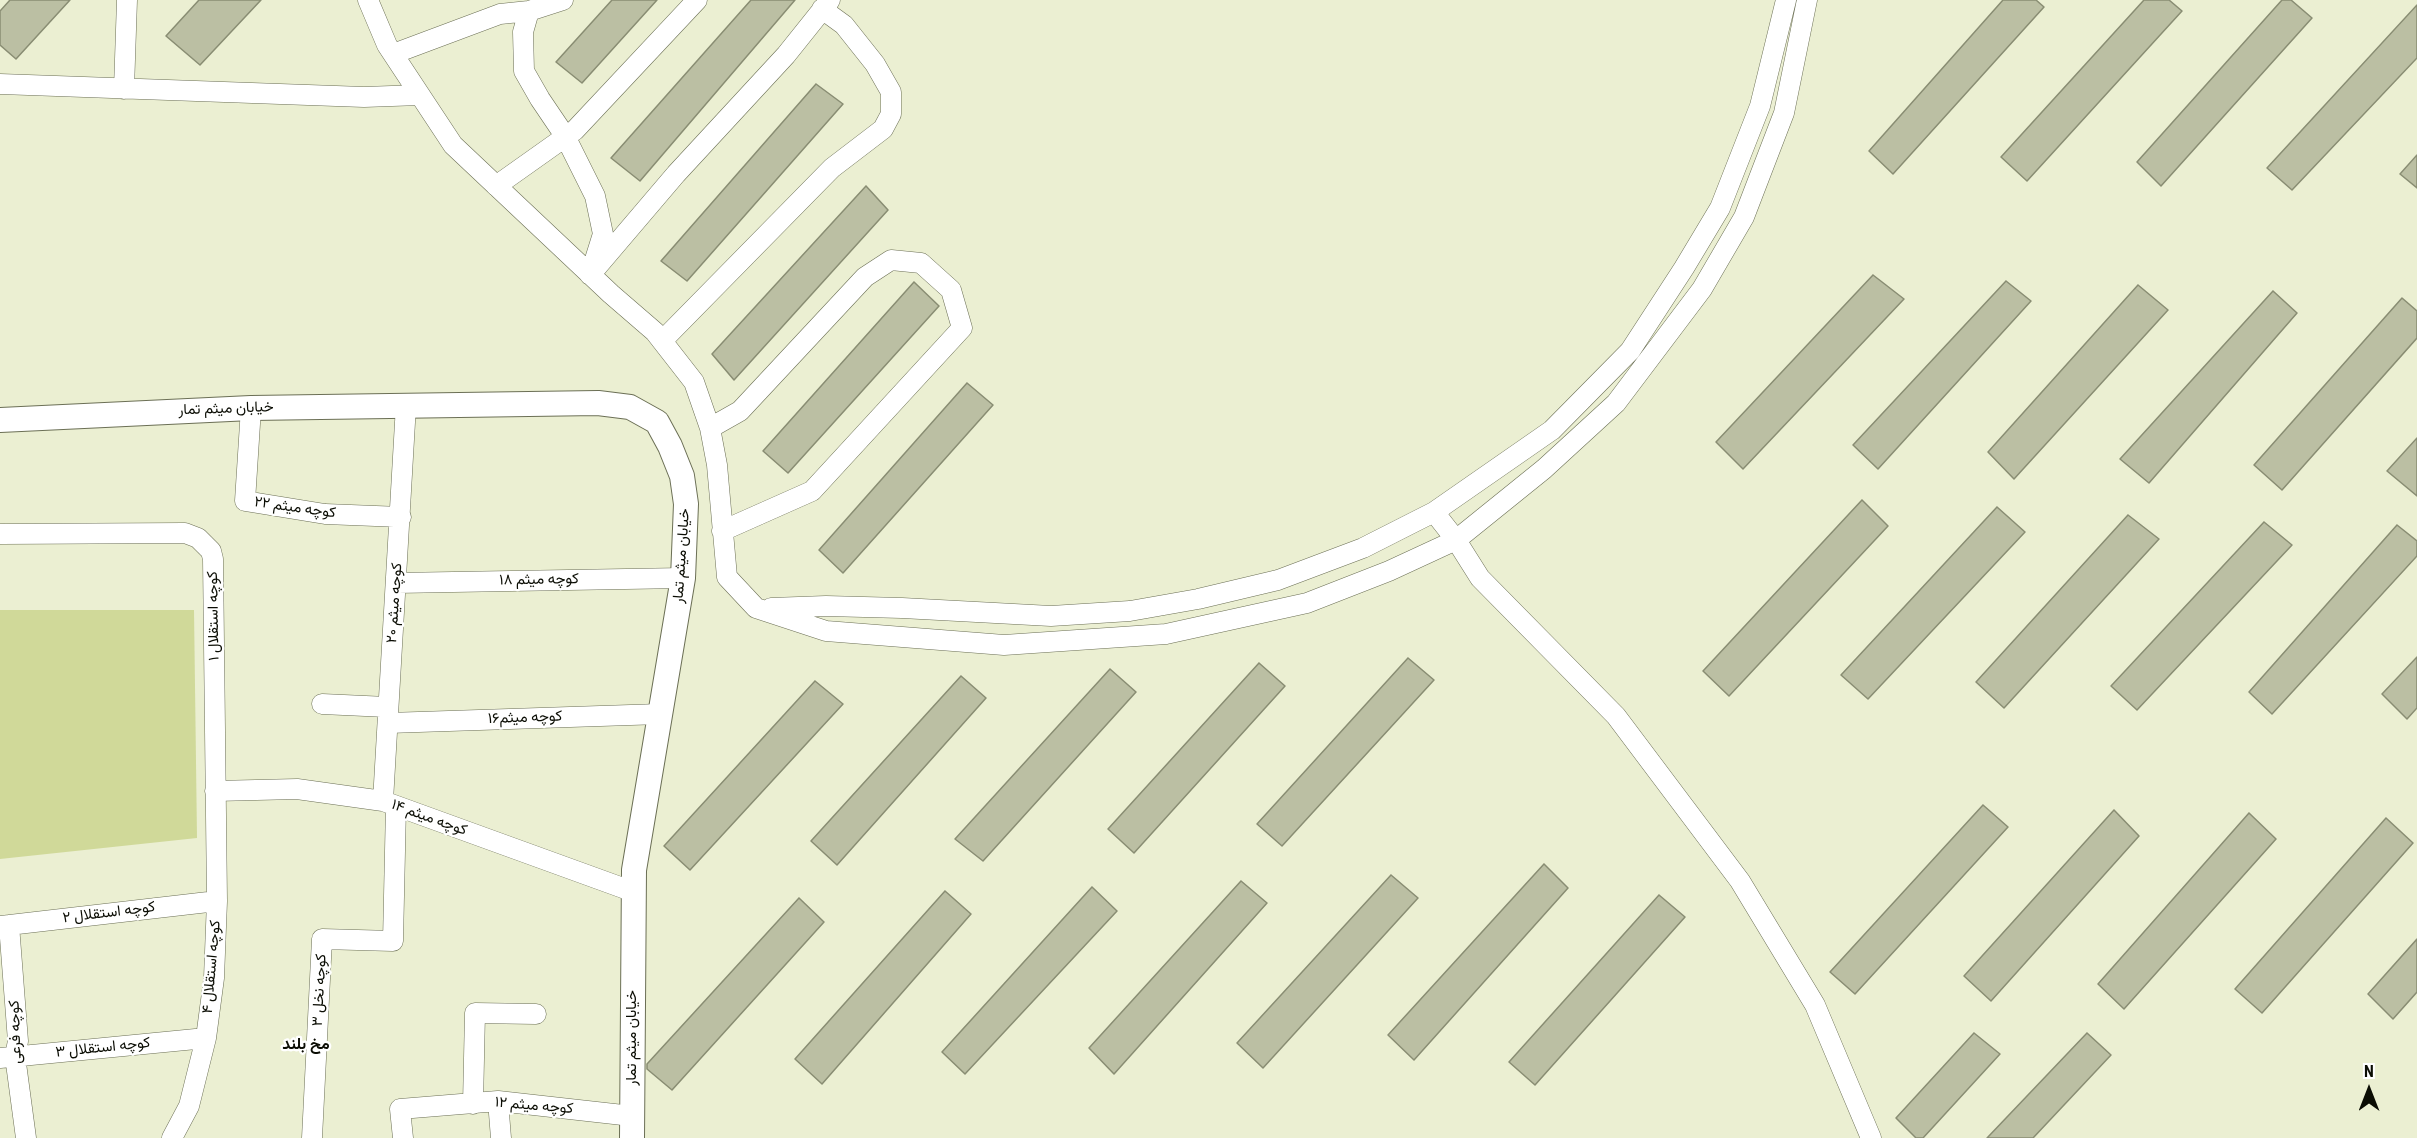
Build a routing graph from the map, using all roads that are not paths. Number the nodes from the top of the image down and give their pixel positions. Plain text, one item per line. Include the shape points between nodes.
1 (126, 0) edge
2 (368, 0) edge
3 (563, 0) edge
4 (697, 0) edge
5 (1786, 0) edge
6 (1808, 0) edge
7 (826, 4) edge
8 (529, 11) junction
9 (393, 54) junction
10 (0, 84) edge
11 (124, 89) junction
12 (420, 95) junction
13 (566, 136) junction
14 (496, 186) junction
15 (1720, 208) junction
16 (1744, 217) junction
17 (590, 274) junction
18 (662, 341) junction
19 (406, 405) junction
20 (251, 408) junction
21 (0, 420) edge
22 (710, 428) junction
23 (1434, 512) junction
24 (401, 517) junction
25 (722, 531) junction
26 (0, 534) edge
27 (1456, 540) junction
28 (683, 578) junction
29 (396, 583) junction
30 (756, 608) junction
31 (322, 704) dead end
32 (661, 714) junction
33 (388, 715) junction
34 (215, 791) junction
35 (390, 804) junction
36 (634, 892) junction
37 (218, 901) junction
38 (5, 926) edge
39 (536, 1014) dead end
40 (206, 1038) junction
41 (8, 1057) edge
42 (498, 1101) junction
43 (473, 1104) junction
44 (632, 1127) edge
45 (26, 1138) edge
46 (172, 1138) edge
47 (312, 1138) edge
48 (403, 1138) edge
49 (501, 1138) edge
50 (1871, 1138) edge

1 - 11 street
2 - 9 street
3 - 8 street
4 - 13 street
5 - 15 street via 1760,106
6 - 16 street via 1784,113
7 - 17 street via 786,55
7 - 18 street via 875,64 891,92 891,114 883,129 832,168
8 - 9 street via 500,14
8 - 13 street via 523,32 524,71
9 - 12 street
10 - 11 street
11 - 12 street via 364,97
12 - 14 street via 453,146
13 - 14 street
13 - 17 street via 595,196 603,234
14 - 17 street
15 - 16 street
15 - 23 street via 1630,351 1552,430
16 - 27 street via 1702,289 1616,403 1544,469
17 - 18 street
18 - 22 street via 694,382
19 - 20 street, خیابان میثم تمار
19 - 24 street, کوچه میثم ۲۰
19 - 28 street, خیابان میثم تمار via 598,403 630,407 657,422 682,476 686,504
20 - 21 street, خیابان میثم تمار
20 - 24 street, کوچه میثم ۲۲ via 245,501 325,514
22 - 25 street
22 - 25 street via 740,411 865,277 891,260 921,263 951,290 962,328 812,491
23 - 27 street
23 - 30 street via 1363,548 1278,580 1130,611 1051,616 826,606
24 - 29 street, کوچه میثم ۲۰
25 - 30 street via 727,577
26 - 34 street, کوچه استقلال ۱ via 185,533 198,538 211,551
27 - 30 street via 1306,603 1166,634 1004,645 826,631
27 - 50 street via 1480,578 1616,716 1740,881 1815,1005
28 - 29 street, کوچه میثم ۱۸
28 - 32 street, خیابان میثم تمار
29 - 33 street, کوچه میثم ۲۰
31 - 33 street, کوچه میثم۱۶
32 - 33 street, کوچه میثم۱۶
32 - 36 street, خیابان میثم تمار via 634,870
33 - 35 street, کوچه میثم ۲۰
34 - 35 street, کوچه میثم ۱۴ via 297,789
34 - 37 street, کوچه استقلال ۴
35 - 36 street, کوچه میثم ۱۴
35 - 47 street, کوچه نخل ۳ via 393,941 322,939
36 - 44 street, خیابان میثم تمار
37 - 38 street, کوچه استقلال ۲
37 - 40 street, کوچه استقلال ۴
38 - 41 street, کوچه فرعی via 18,1041
39 - 43 street via 475,1013
40 - 41 street, کوچه استقلال ۳
40 - 46 street, کوچه استقلال ۴ via 189,1106
41 - 45 street, کوچه فرعی
42 - 43 street, کوچه میثم ۱۲
42 - 44 street, کوچه میثم ۱۲
42 - 49 street
43 - 48 street, کوچه میثم ۱۲ via 400,1109

